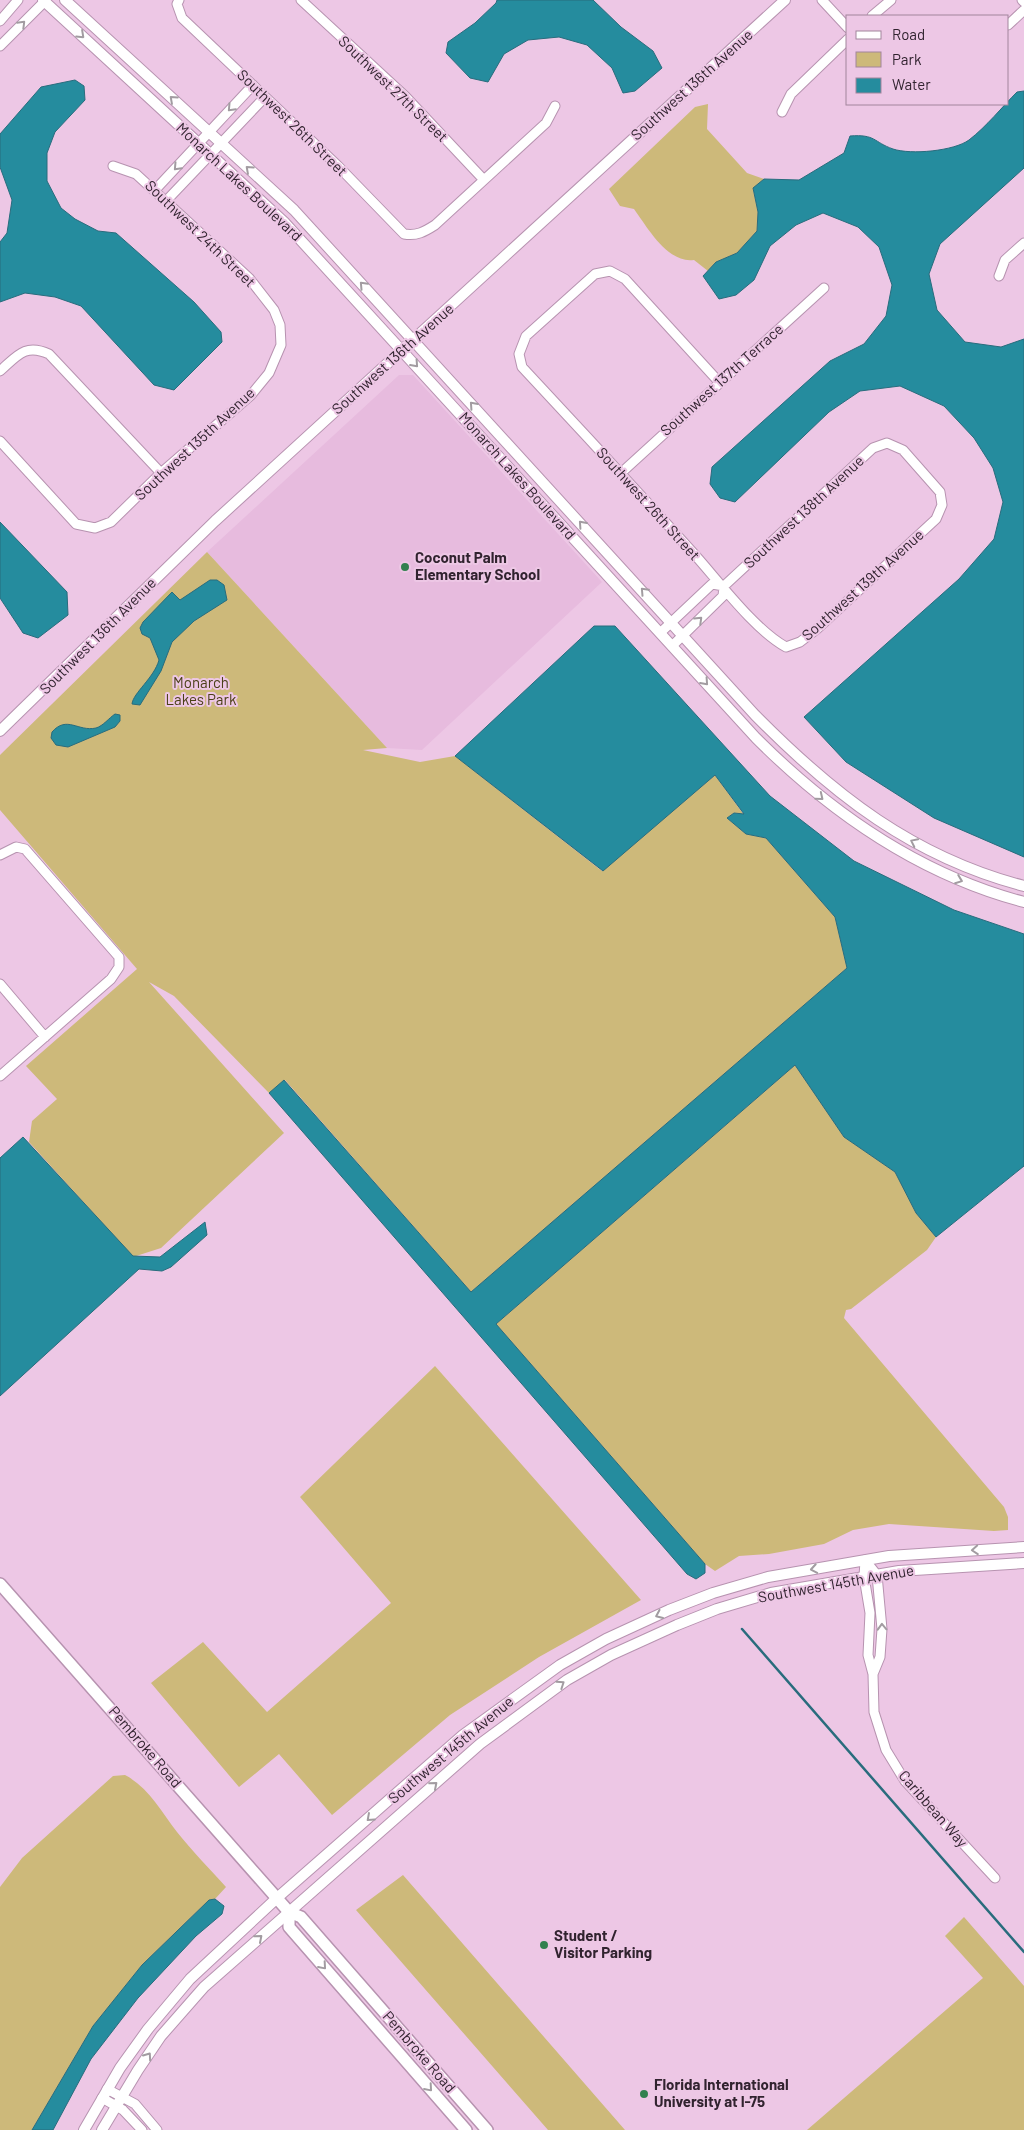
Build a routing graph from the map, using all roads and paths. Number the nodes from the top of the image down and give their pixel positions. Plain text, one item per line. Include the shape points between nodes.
1 (18, 0) edge
2 (65, 0) edge
3 (300, 0) edge
4 (785, 0) edge
5 (822, 0) edge
6 (890, 0) edge
7 (45, 1) edge
8 (178, 2) edge
9 (1024, 10) edge
10 (873, 15) edge
11 (0, 21) edge
12 (1009, 24) edge
13 (846, 26) edge
14 (846, 41) edge
15 (0, 46) edge
16 (253, 85) junction
17 (265, 96) junction
18 (554, 106) dead end
19 (782, 112) dead end
20 (209, 132) junction
21 (198, 143) junction
22 (221, 143) junction
23 (210, 154) junction
24 (113, 166) dead end
25 (484, 180) junction
26 (155, 190) junction
27 (167, 200) junction
28 (1024, 243) edge
29 (999, 276) dead end
30 (824, 288) dead end
31 (414, 340) junction
32 (282, 345) joint
33 (403, 350) junction
34 (0, 371) edge
35 (719, 382) junction
36 (0, 441) edge
37 (887, 443) joint
38 (621, 473) junction
39 (161, 474) junction
40 (724, 586) junction
41 (703, 592) junction
42 (715, 605) junction
43 (672, 622) junction
44 (660, 633) junction
45 (684, 634) junction
46 (672, 646) junction
47 (786, 646) joint
48 (732, 712) junction
49 (4, 728) edge
50 (0, 738) edge
51 (812, 770) junction
52 (0, 855) edge
53 (1024, 886) edge
54 (1024, 902) edge
55 (0, 984) edge
56 (45, 1037) junction
57 (0, 1076) edge
58 (1024, 1547) edge
59 (865, 1560) junction
60 (1024, 1563) edge
61 (877, 1575) junction
62 (864, 1577) junction
63 (0, 1584) edge
64 (873, 1674) junction
65 (995, 1878) dead end
66 (277, 1898) junction
67 (289, 1912) junction
68 (105, 2094) junction
69 (119, 2101) junction
70 (84, 2130) edge
71 (102, 2130) edge
72 (142, 2130) edge
73 (157, 2130) edge
74 (466, 2130) edge
75 (487, 2130) edge

1 - 11 street
20 -> 2 street, Monarch Lakes Boulevard
3 - 25 street, Southwest 27th Street via 405,96
4 - 31 street, Southwest 136th Avenue
5 - 13 street
6 - 10 street
15 -> 7 street
7 -> 21 street, Monarch Lakes Boulevard
8 - 16 street, Southwest 26th Street via 182,18
9 - 12 street
14 - 19 street via 791,94
16 - 17 street, Southwest 26th Street
16 -> 20 street
17 - 22 street
17 - 25 street, Southwest 26th Street via 404,234 413,236 435,225
18 - 25 street via 546,123
20 - 21 street
20 - 22 street, Monarch Lakes Boulevard
21 - 23 street, Monarch Lakes Boulevard
21 -> 26 street
22 - 23 street
31 -> 22 street, Monarch Lakes Boulevard via 294,210
23 - 27 street
23 - 33 street, Monarch Lakes Boulevard via 285,223
24 - 26 street, Southwest 24th Street via 136,174
26 - 27 street, Southwest 24th Street
27 - 32 street, Southwest 24th Street via 249,278 277,318
28 - 29 street via 1005,260
30 - 35 street, Southwest 137th Terrace
31 - 33 street, Southwest 136th Avenue
43 -> 31 street, Monarch Lakes Boulevard
32 - 39 street, Southwest 135th Avenue via 269,373 251,395
33 -> 44 street, Monarch Lakes Boulevard
33 - 49 street, Southwest 136th Avenue via 215,521
34 - 39 street via 22,352 38,349 49,354
35 - 38 street, Southwest 137th Terrace
35 - 38 street, Southwest 26th Street via 625,279 610,271 594,274 526,336 519,354 522,367
36 - 39 street, Southwest 135th Avenue via 76,524 95,528 111,522
37 - 40 street, Southwest 138th Avenue via 873,448
37 - 47 street, Southwest 139th Avenue via 903,450 940,492 942,505 936,519 817,630 800,642
38 - 40 street, Southwest 26th Street
40 - 41 street, Southwest 138th Avenue via 712,584
40 - 42 street, Southwest 138th Avenue via 723,596
40 - 47 street, Southwest 26th Street via 772,639
41 - 42 street
41 - 43 street, Southwest 138th Avenue
45 -> 42 street, Southwest 138th Avenue
43 - 44 street, Southwest 138th Avenue
43 - 45 street, Monarch Lakes Boulevard
44 - 46 street, Monarch Lakes Boulevard
45 - 46 street, Southwest 138th Avenue
45 - 51 street, Monarch Lakes Boulevard via 755,715
46 -> 48 street, Monarch Lakes Boulevard
48 - 51 street via 750,722 803,774 806,776
48 -> 54 street, Monarch Lakes Boulevard via 786,768 843,814 902,852 954,879
49 - 50 street, Southwest 136th Avenue
53 -> 51 street, Monarch Lakes Boulevard via 959,864 907,839 836,792
52 - 56 street via 16,847 25,849 119,957 119,967 112,979
55 - 56 street
56 - 57 street
58 -> 59 street, Southwest 145th Avenue
59 - 61 street
59 - 62 street, Caribbean Way
59 -> 66 street, Southwest 145th Avenue via 768,1577 713,1593 606,1639 560,1665 463,1736
60 - 61 street, Southwest 145th Avenue
61 - 62 street, Southwest 145th Avenue
64 -> 61 street, Caribbean Way via 880,1657 882,1629
62 - 64 street, Caribbean Way via 870,1613 868,1655
67 -> 62 street, Southwest 145th Avenue via 480,1744 567,1680 611,1655 717,1609 771,1593
63 - 66 main road, Pembroke Road
64 - 65 street, Caribbean Way via 874,1712 886,1750 905,1781
66 - 67 main road, Pembroke Road
66 - 68 street, Southwest 145th Avenue via 190,1979 148,2029
69 -> 67 street, Southwest 145th Avenue via 162,2036 204,1987
67 -> 74 main road, Pembroke Road via 289,1927
67 - 75 main road, Pembroke Road via 301,1916
68 - 69 street
68 - 70 street, Southwest 145th Avenue
69 - 71 street, Southwest 145th Avenue
69 - 72 street
69 - 73 street via 135,2104

